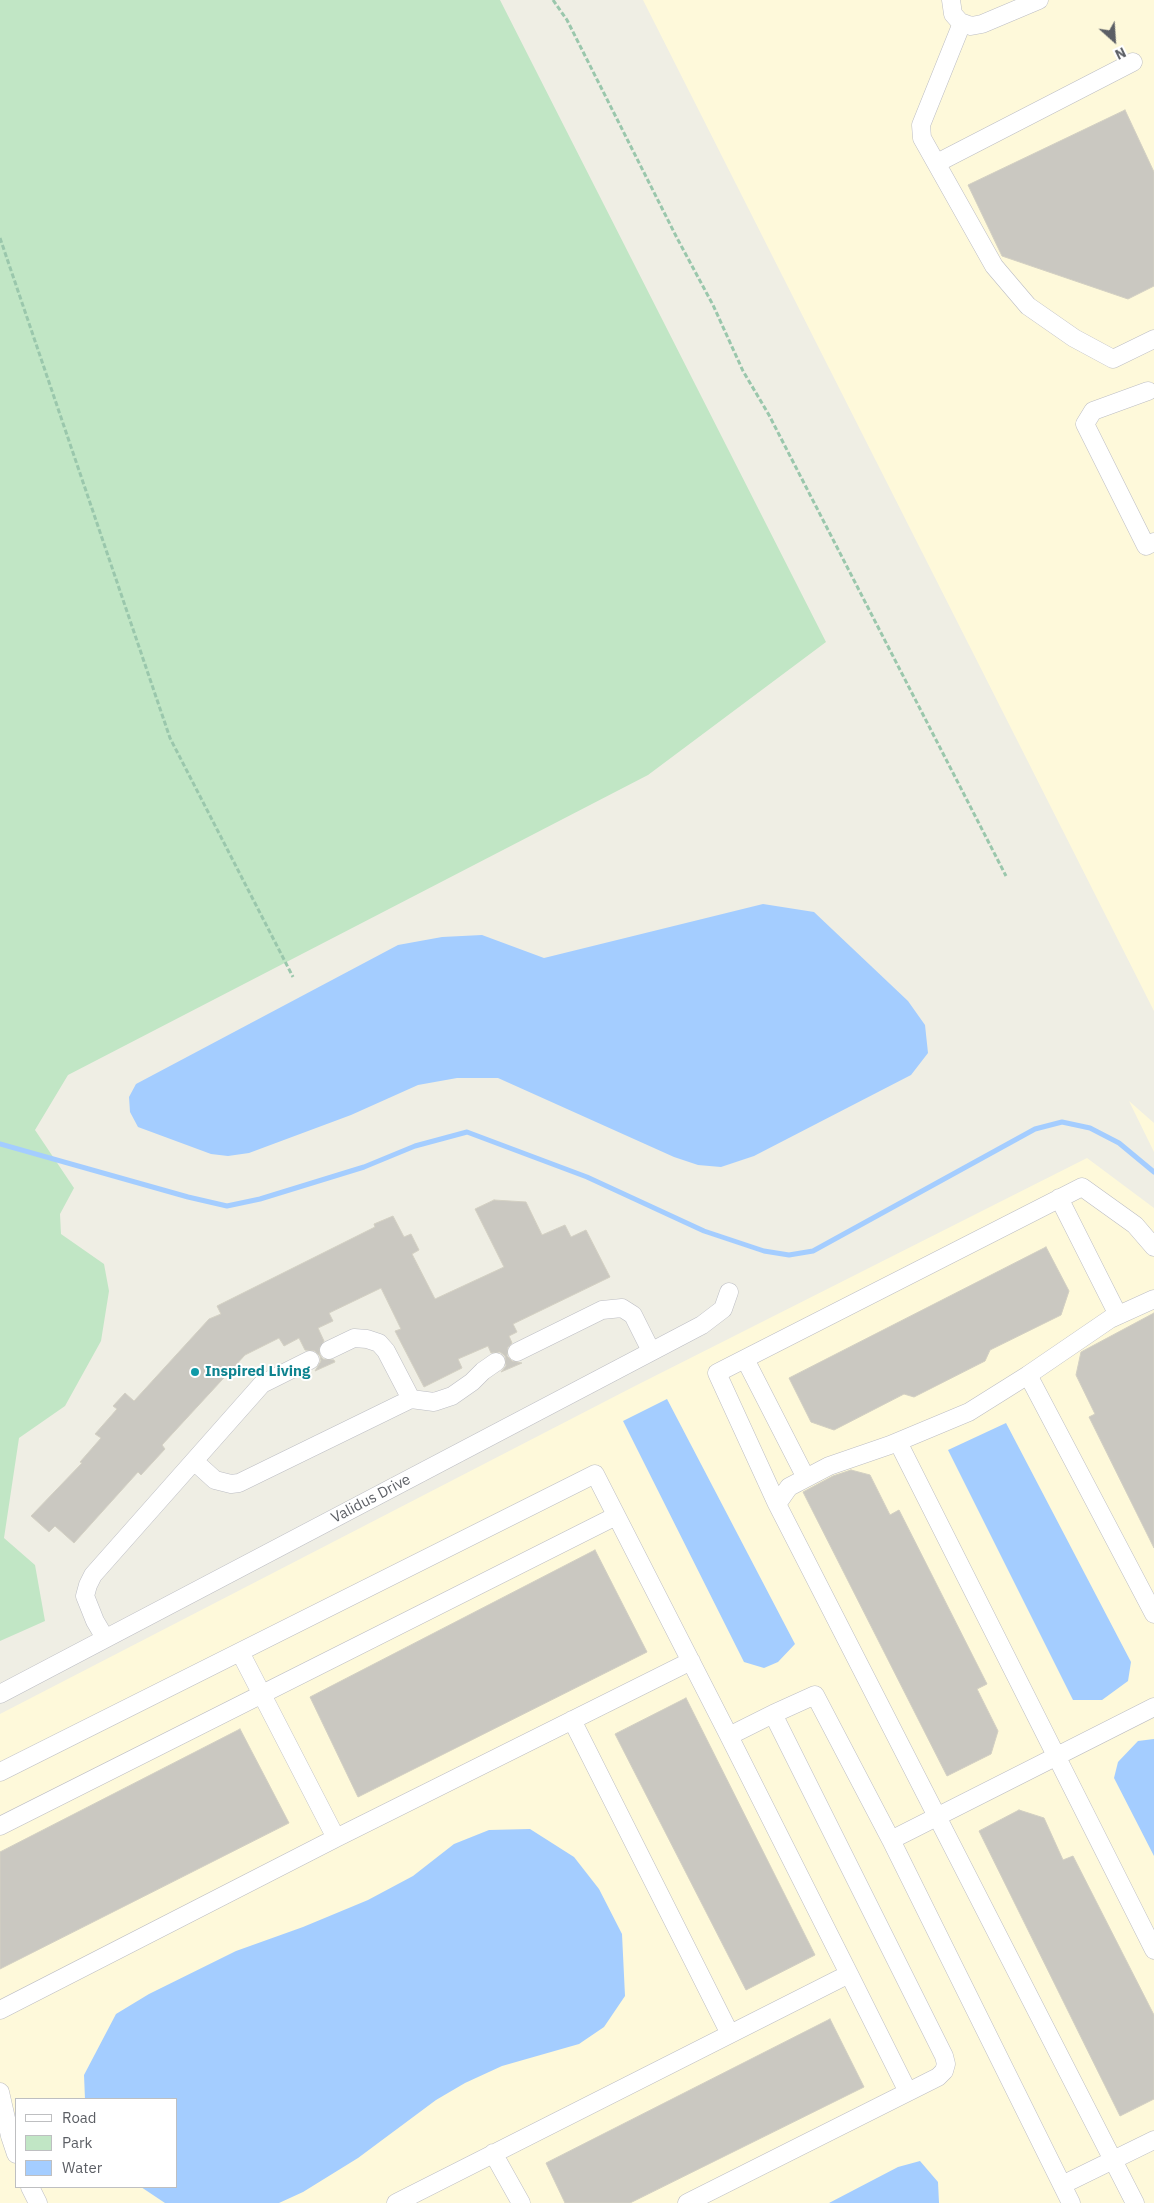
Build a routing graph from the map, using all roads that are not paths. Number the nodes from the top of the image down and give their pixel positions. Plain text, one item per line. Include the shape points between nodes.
1 (950, 0) edge
2 (1039, 0) edge
3 (962, 23) junction
4 (1133, 62) dead end
5 (936, 163) junction
6 (1154, 339) edge
7 (1152, 394) edge
8 (1154, 542) edge
9 (1059, 1198) junction
10 (1154, 1247) edge
11 (728, 1292) dead end
12 (1154, 1299) edge
13 (1118, 1315) junction
14 (329, 1350) dead end
15 (651, 1351) junction
16 (516, 1352) dead end
17 (746, 1359) junction
18 (310, 1360) dead end
19 (496, 1362) dead end
20 (1028, 1375) junction
21 (411, 1399) junction
22 (898, 1442) junction
23 (194, 1461) junction
24 (806, 1478) junction
25 (777, 1504) junction
26 (616, 1516) junction
27 (1154, 1614) edge
28 (105, 1638) junction
29 (240, 1652) junction
30 (691, 1661) junction
31 (0, 1694) edge
32 (262, 1694) junction
33 (1154, 1707) edge
34 (772, 1714) junction
35 (572, 1720) junction
36 (729, 1736) junction
37 (1056, 1757) junction
38 (0, 1772) edge
39 (937, 1817) junction
40 (0, 1826) edge
41 (336, 1838) junction
42 (891, 1840) junction
43 (1154, 1950) edge
44 (849, 1974) junction
45 (0, 2010) edge
46 (730, 2034) junction
47 (0, 2092) edge
48 (908, 2092) junction
49 (1154, 2140) edge
50 (15, 2151) edge
51 (493, 2153) junction
52 (1113, 2160) junction
53 (1062, 2185) junction
54 (30, 2188) edge
55 (38, 2203) edge
56 (396, 2203) edge
57 (520, 2203) edge
58 (687, 2203) edge
59 (1071, 2203) edge
60 (1135, 2203) edge

1 - 3 street via 953,14
2 - 3 street via 982,24 970,26
3 - 5 street via 921,125 922,138
4 - 5 street
5 - 6 street via 994,266 1028,306 1074,338 1113,359
7 - 8 street via 1093,411 1085,424 1146,546
9 - 10 street via 1082,1187 1135,1225
9 - 13 street
9 - 17 street
11 - 15 street, Validus Drive via 723,1309 702,1325
12 - 13 street
13 - 20 street
14 - 21 street via 354,1338 379,1343
15 - 16 street via 633,1315 622,1308 602,1310
15 - 28 street, Validus Drive
17 - 24 street
17 - 25 street via 718,1373
18 - 23 street via 262,1384
19 - 21 street via 452,1396 434,1402
20 - 22 street via 969,1412
20 - 27 street
21 - 23 street via 239,1483 215,1480
22 - 24 street via 829,1466
22 - 37 street
23 - 28 street via 93,1575 85,1596
24 - 25 street via 789,1487
25 - 39 street
26 - 29 street via 595,1474
26 - 30 street
26 - 32 street
28 - 31 street, Validus Drive
29 - 32 street
29 - 38 street
30 - 35 street
30 - 36 street
32 - 40 street
32 - 41 street
33 - 37 street
34 - 36 street
34 - 42 street via 815,1695
34 - 48 street via 944,2056 944,2071 938,2077
35 - 41 street
35 - 46 street
36 - 44 street
37 - 39 street
37 - 43 street
39 - 42 street
39 - 52 street
41 - 45 street
42 - 53 street
44 - 46 street
44 - 48 street
46 - 51 street
47 - 50 street
48 - 58 street
49 - 52 street
51 - 56 street
51 - 57 street
52 - 53 street
52 - 60 street
53 - 59 street
54 - 55 street

